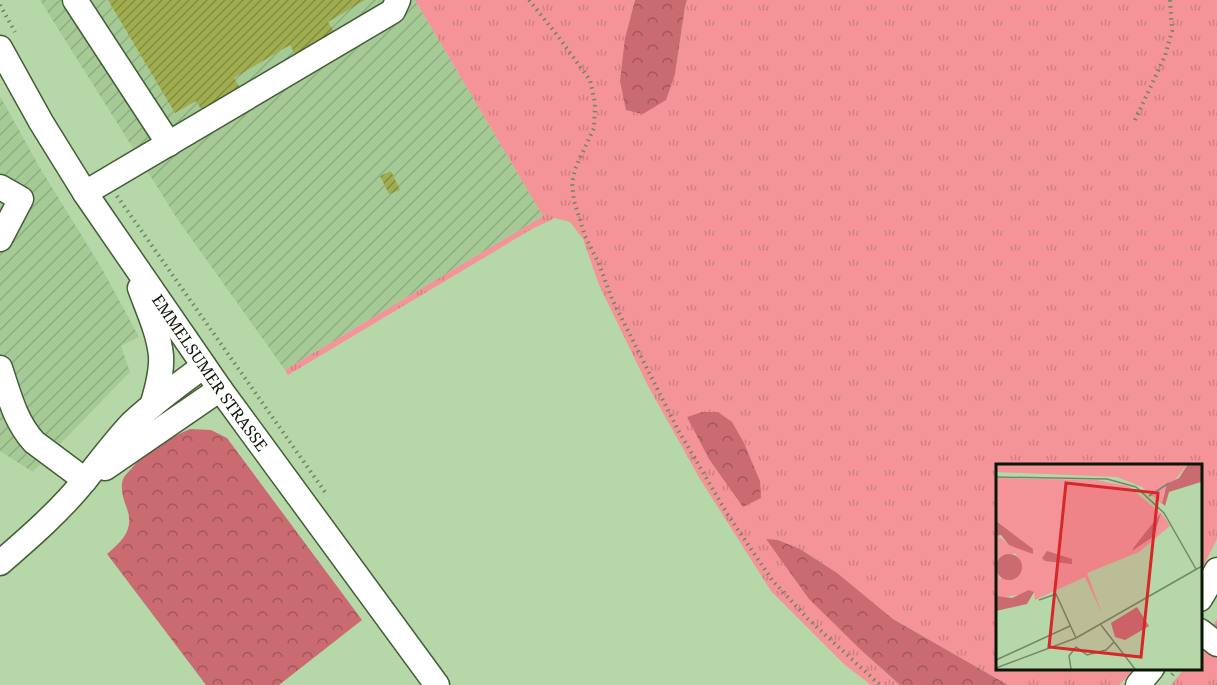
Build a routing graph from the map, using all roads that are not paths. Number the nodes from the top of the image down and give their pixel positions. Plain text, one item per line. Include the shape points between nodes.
1 (75, 0) edge
2 (398, 0) edge
3 (8, 42) edge
4 (169, 144) junction
5 (0, 187) edge
6 (85, 193) junction
7 (0, 239) edge
8 (128, 255) junction
9 (204, 366) junction
10 (0, 368) edge
11 (220, 388) junction
12 (152, 406) junction
13 (85, 480) junction
14 (0, 563) edge
15 (1217, 570) edge
16 (1202, 596) edge
17 (1202, 633) edge
18 (1217, 644) edge
19 (1151, 670) edge
20 (437, 685) edge
21 (1138, 685) edge

1 - 4 street
2 - 4 street via 393,11
3 - 6 street, EMMELSUMER STRASSE via 41,122
4 - 6 street
5 - 7 street via 21,199
6 - 8 street, EMMELSUMER STRASSE
8 - 9 street, EMMELSUMER STRASSE
8 - 12 street via 161,356
9 - 11 street, EMMELSUMER STRASSE
9 - 12 street
10 - 13 street via 13,409 27,434
11 - 13 street
11 - 20 street, EMMELSUMER STRASSE
12 - 13 street via 106,451
13 - 14 street via 44,525
15 - 16 street
17 - 18 street
19 - 21 street

